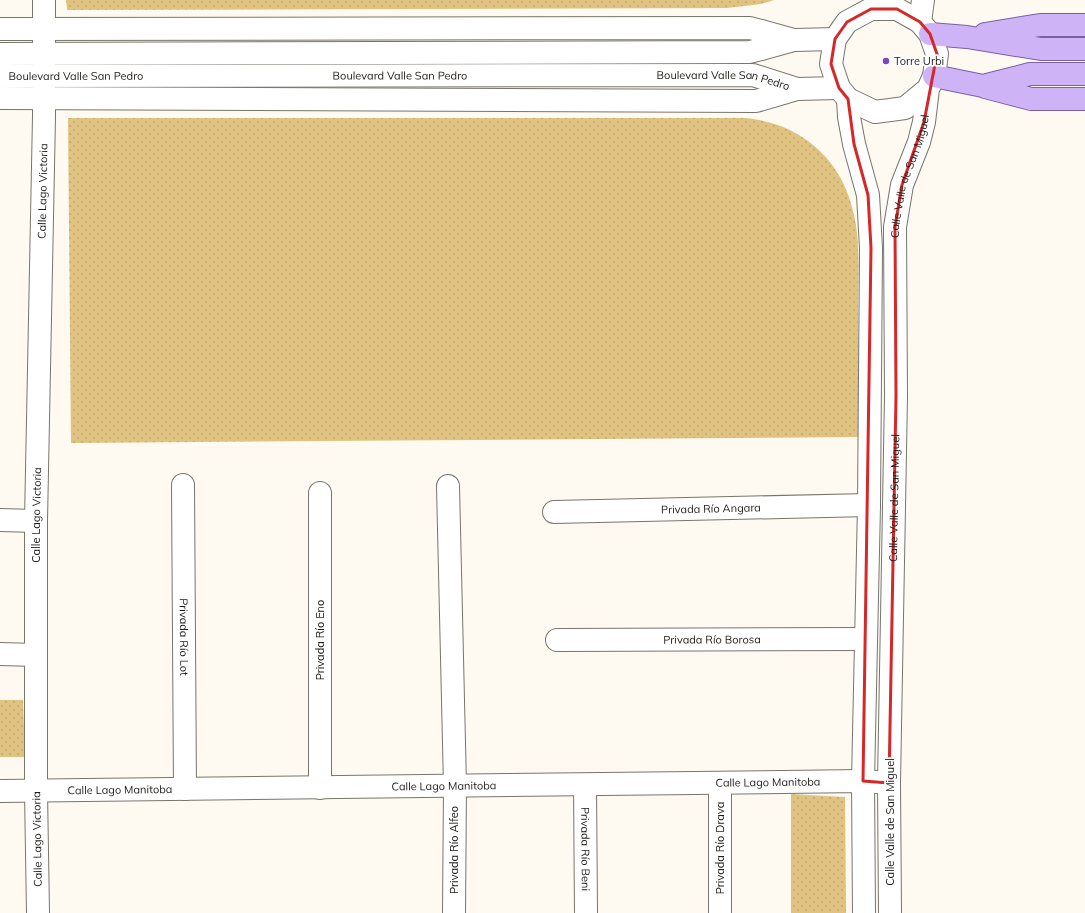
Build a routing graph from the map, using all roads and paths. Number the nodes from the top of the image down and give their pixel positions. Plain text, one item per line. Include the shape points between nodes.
1 (44, 0) edge
2 (851, 0) edge
3 (923, 0) edge
4 (847, 22) junction
5 (1085, 25) edge
6 (925, 28) junction
7 (0, 29) edge
8 (44, 30) junction
9 (967, 37) junction
10 (835, 39) junction
11 (794, 40) junction
12 (1085, 49) edge
13 (0, 54) edge
14 (44, 54) junction
15 (1085, 74) edge
16 (0, 76) edge
17 (44, 76) junction
18 (931, 82) junction
19 (984, 86) junction
20 (797, 90) junction
21 (843, 93) junction
22 (0, 98) edge
23 (1085, 99) edge
24 (44, 107) junction
25 (183, 485) dead end
26 (448, 486) dead end
27 (320, 493) dead end
28 (869, 505) junction
29 (554, 512) dead end
30 (0, 520) edge
31 (36, 521) junction
32 (866, 639) junction
33 (557, 640) dead end
34 (0, 654) edge
35 (36, 655) junction
36 (863, 781) junction
37 (720, 783) junction
38 (889, 783) junction
39 (585, 785) junction
40 (455, 786) junction
41 (320, 788) junction
42 (185, 789) junction
43 (0, 791) edge
44 (36, 791) junction
45 (38, 913) edge
46 (454, 913) edge
47 (586, 913) edge
48 (720, 913) edge
49 (864, 913) edge
50 (890, 913) edge

1 - 8 street, Calle Lago Victoria
2 - 4 street
3 - 6 street
4 - 6 street via 870,9 897,9
4 - 10 street
5 - 9 main road via 1040,25
6 - 9 main road
6 - 18 street via 936,54
7 - 8 street, Boulevard Valle San Pedro
8 - 11 street, Boulevard Valle San Pedro via 750,28
8 - 14 street, Calle Lago Victoria
9 - 12 main road via 1041,49
10 - 11 street, Boulevard Valle San Pedro
10 - 21 street via 831,64
11 - 14 street, Boulevard Valle San Pedro via 750,52
13 - 14 street, Boulevard Valle San Pedro
14 - 17 street, Calle Lago Victoria
15 - 19 main road via 1030,74
16 - 17 street, Boulevard Valle San Pedro
17 - 20 street, Boulevard Valle San Pedro via 753,75
17 - 24 street, Calle Lago Victoria
18 - 19 main road
18 - 21 street via 905,108 875,112
18 - 38 street, Calle Valle de San Miguel via 919,142 902,185 895,227 896,396
19 - 23 main road via 1031,99
20 - 21 street, Boulevard Valle San Pedro
20 - 24 street, Boulevard Valle San Pedro via 756,101
21 - 28 street via 869,203
22 - 24 street, Boulevard Valle San Pedro
24 - 31 street, Calle Lago Victoria
25 - 42 street, Privada Río Lot
26 - 40 street, Privada Río Alfeo
27 - 41 street, Privada Río Eno
28 - 29 street, Privada Río Angara
28 - 32 street
30 - 31 street
31 - 35 street, Calle Lago Victoria
32 - 33 street, Privada Río Borosa
32 - 36 street
34 - 35 street
35 - 44 street, Calle Lago Victoria
36 - 37 street, Calle Lago Manitoba
36 - 38 street, Calle Lago Manitoba
36 - 49 street
37 - 39 street, Calle Lago Manitoba
37 - 48 street, Privada Río Drava
38 - 50 street, Calle Valle de San Miguel
39 - 40 street, Calle Lago Manitoba
39 - 47 street, Privada Río Beni
40 - 41 street, Calle Lago Manitoba
40 - 46 street, Privada Río Alfeo
41 - 42 street, Calle Lago Manitoba
42 - 44 street, Calle Lago Manitoba
43 - 44 street, Calle Lago Manitoba
44 - 45 street, Calle Lago Victoria

